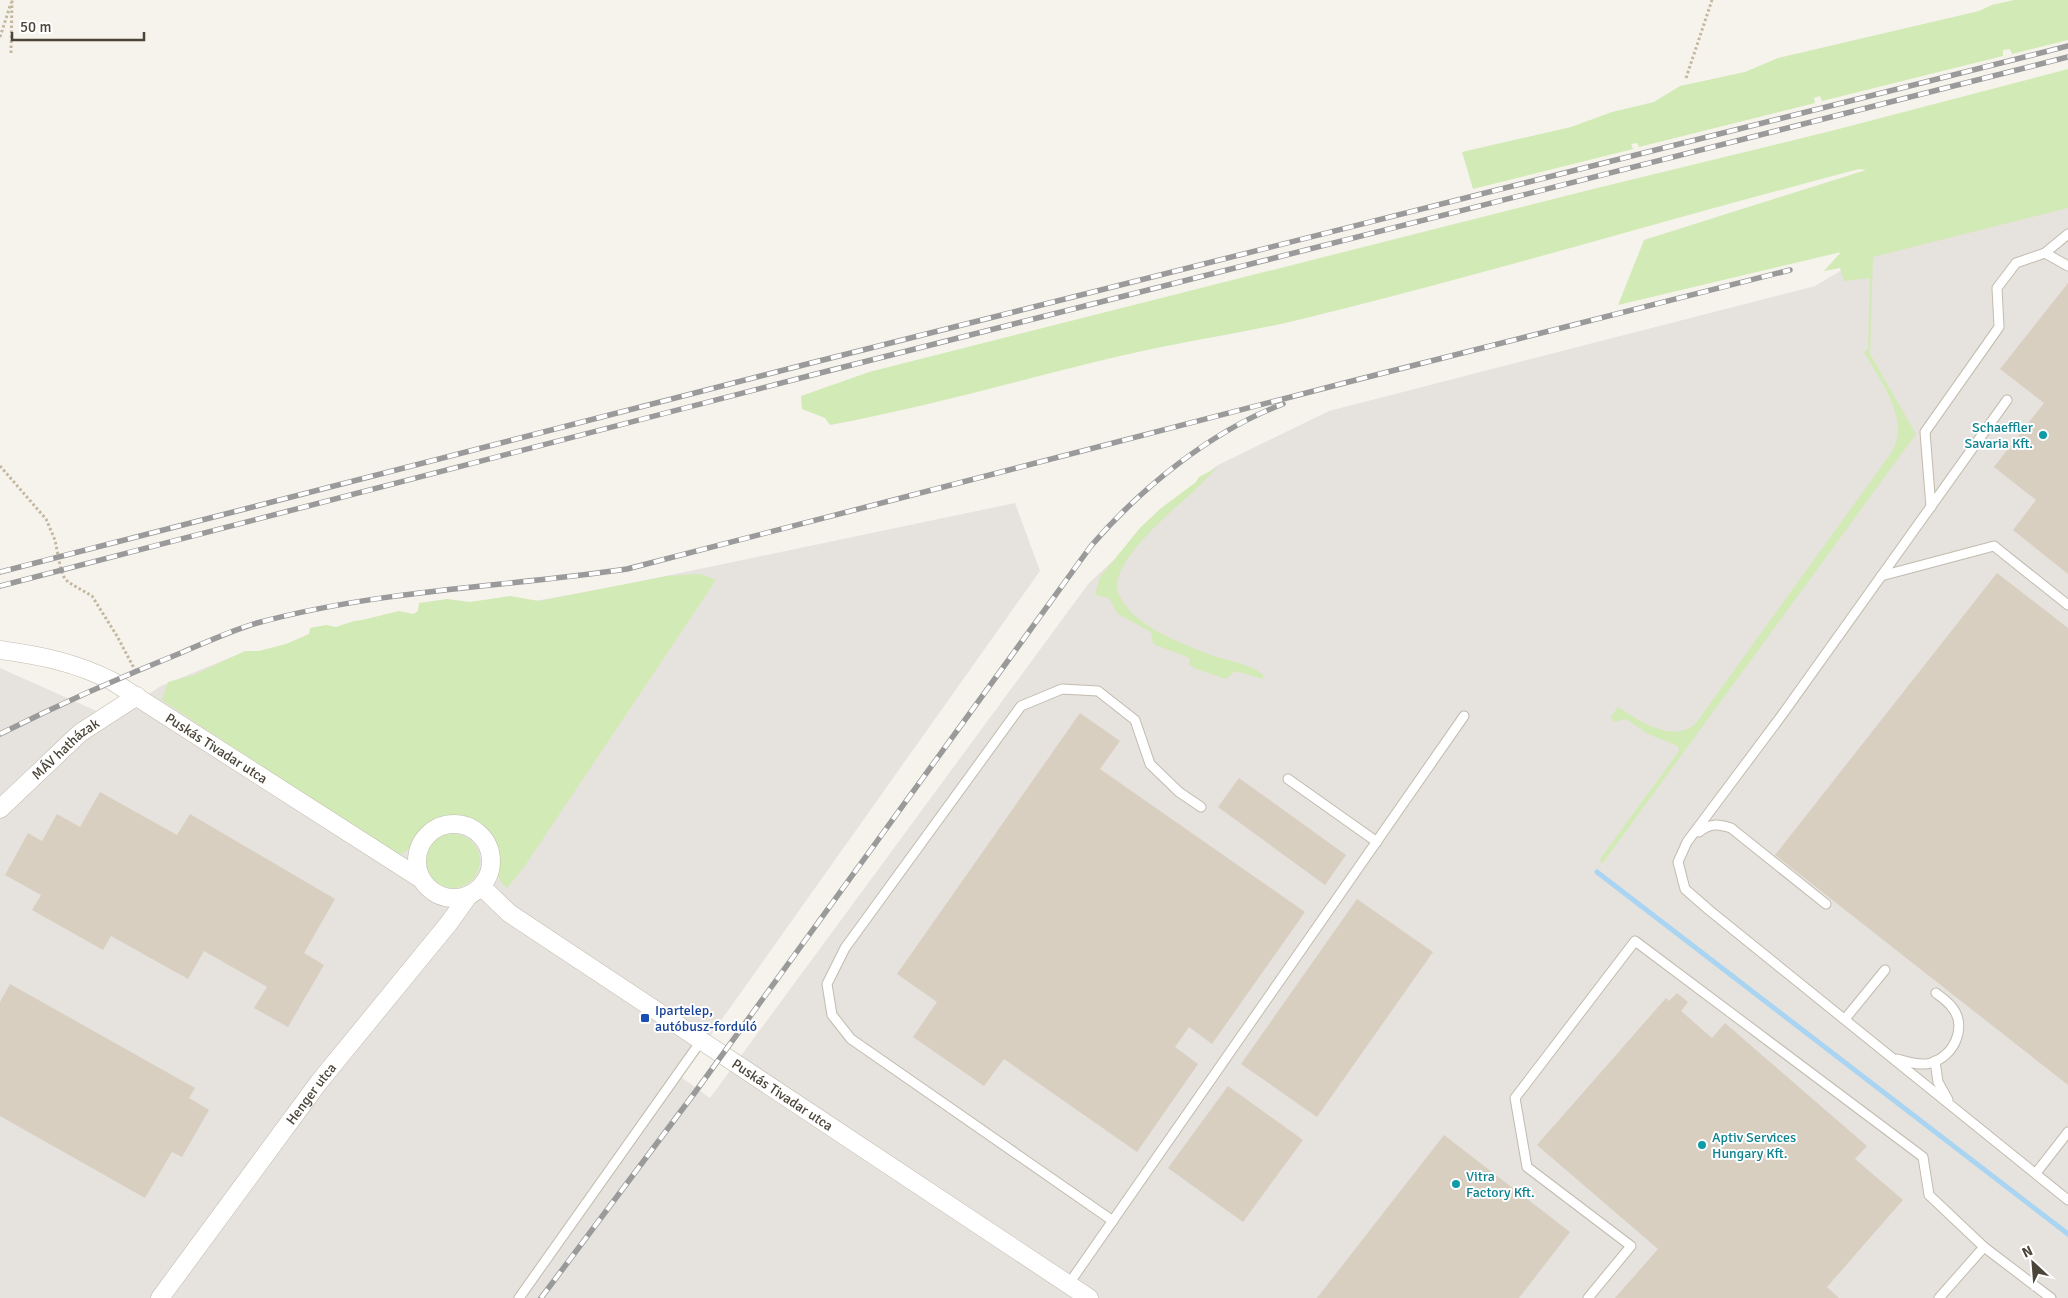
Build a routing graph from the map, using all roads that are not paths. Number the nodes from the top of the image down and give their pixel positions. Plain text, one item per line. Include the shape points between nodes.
1 (2068, 234) edge
2 (2045, 252) junction
3 (2068, 266) edge
4 (2007, 400) dead end
5 (1931, 507) junction
6 (1881, 576) junction
7 (2068, 605) edge
8 (0, 650) edge
9 (137, 696) junction
10 (1464, 716) dead end
11 (1288, 779) dead end
12 (1201, 807) dead end
13 (0, 809) edge
14 (1376, 842) junction
15 (1687, 842) junction
16 (421, 879) junction
17 (475, 891) junction
18 (1826, 904) dead end
19 (1885, 970) dead end
20 (1936, 992) dead end
21 (1845, 1019) junction
22 (702, 1041) junction
23 (1892, 1057) junction
24 (1936, 1062) junction
25 (1950, 1105) junction
26 (2068, 1132) edge
27 (2036, 1174) junction
28 (2068, 1200) edge
29 (1113, 1221) junction
30 (1984, 1247) junction
31 (1068, 1285) junction
32 (160, 1298) edge
33 (519, 1298) edge
34 (1089, 1298) edge
35 (1588, 1298) edge
36 (1939, 1298) edge
37 (2051, 1298) edge

1 - 2 lane
2 - 3 lane
2 - 5 lane via 2016,263 1997,288 2000,327 1925,432
4 - 5 lane
5 - 6 lane
6 - 7 lane via 1994,546
6 - 15 lane
8 - 9 street, Puskás Tivadar utca via 74,664
9 - 13 street, MÁV hatházak via 80,733
9 - 16 street, Puskás Tivadar utca
10 - 14 lane
11 - 14 lane
12 - 29 lane via 1179,792 1150,764 1135,720 1098,691 1062,689 1021,706 845,948 827,984 832,1015 851,1039
14 - 29 lane
15 - 18 lane via 1707,826 1718,824 1731,828
15 - 21 lane via 1678,862 1686,889
16 - 17 street, Puskás Tivadar utca via 445,897 462,897
16 - 17 street via 416,855 424,838 444,825 463,825 479,834 488,848 490,859 490,871
17 - 22 street, Puskás Tivadar utca
17 - 32 street, Henger utca via 319,1082
19 - 21 lane
20 - 24 lane via 1952,1006 1959,1032 1952,1047
21 - 23 lane
22 - 31 street, Puskás Tivadar utca
22 - 33 lane
23 - 24 lane via 1912,1064
23 - 25 lane
24 - 25 lane via 1938,1082
25 - 27 lane
26 - 27 lane
27 - 28 lane
29 - 31 lane
30 - 35 lane via 1929,1195 1923,1157 1635,940 1515,1098 1527,1167 1631,1246
30 - 36 lane
30 - 37 lane
31 - 34 street, Puskás Tivadar utca

